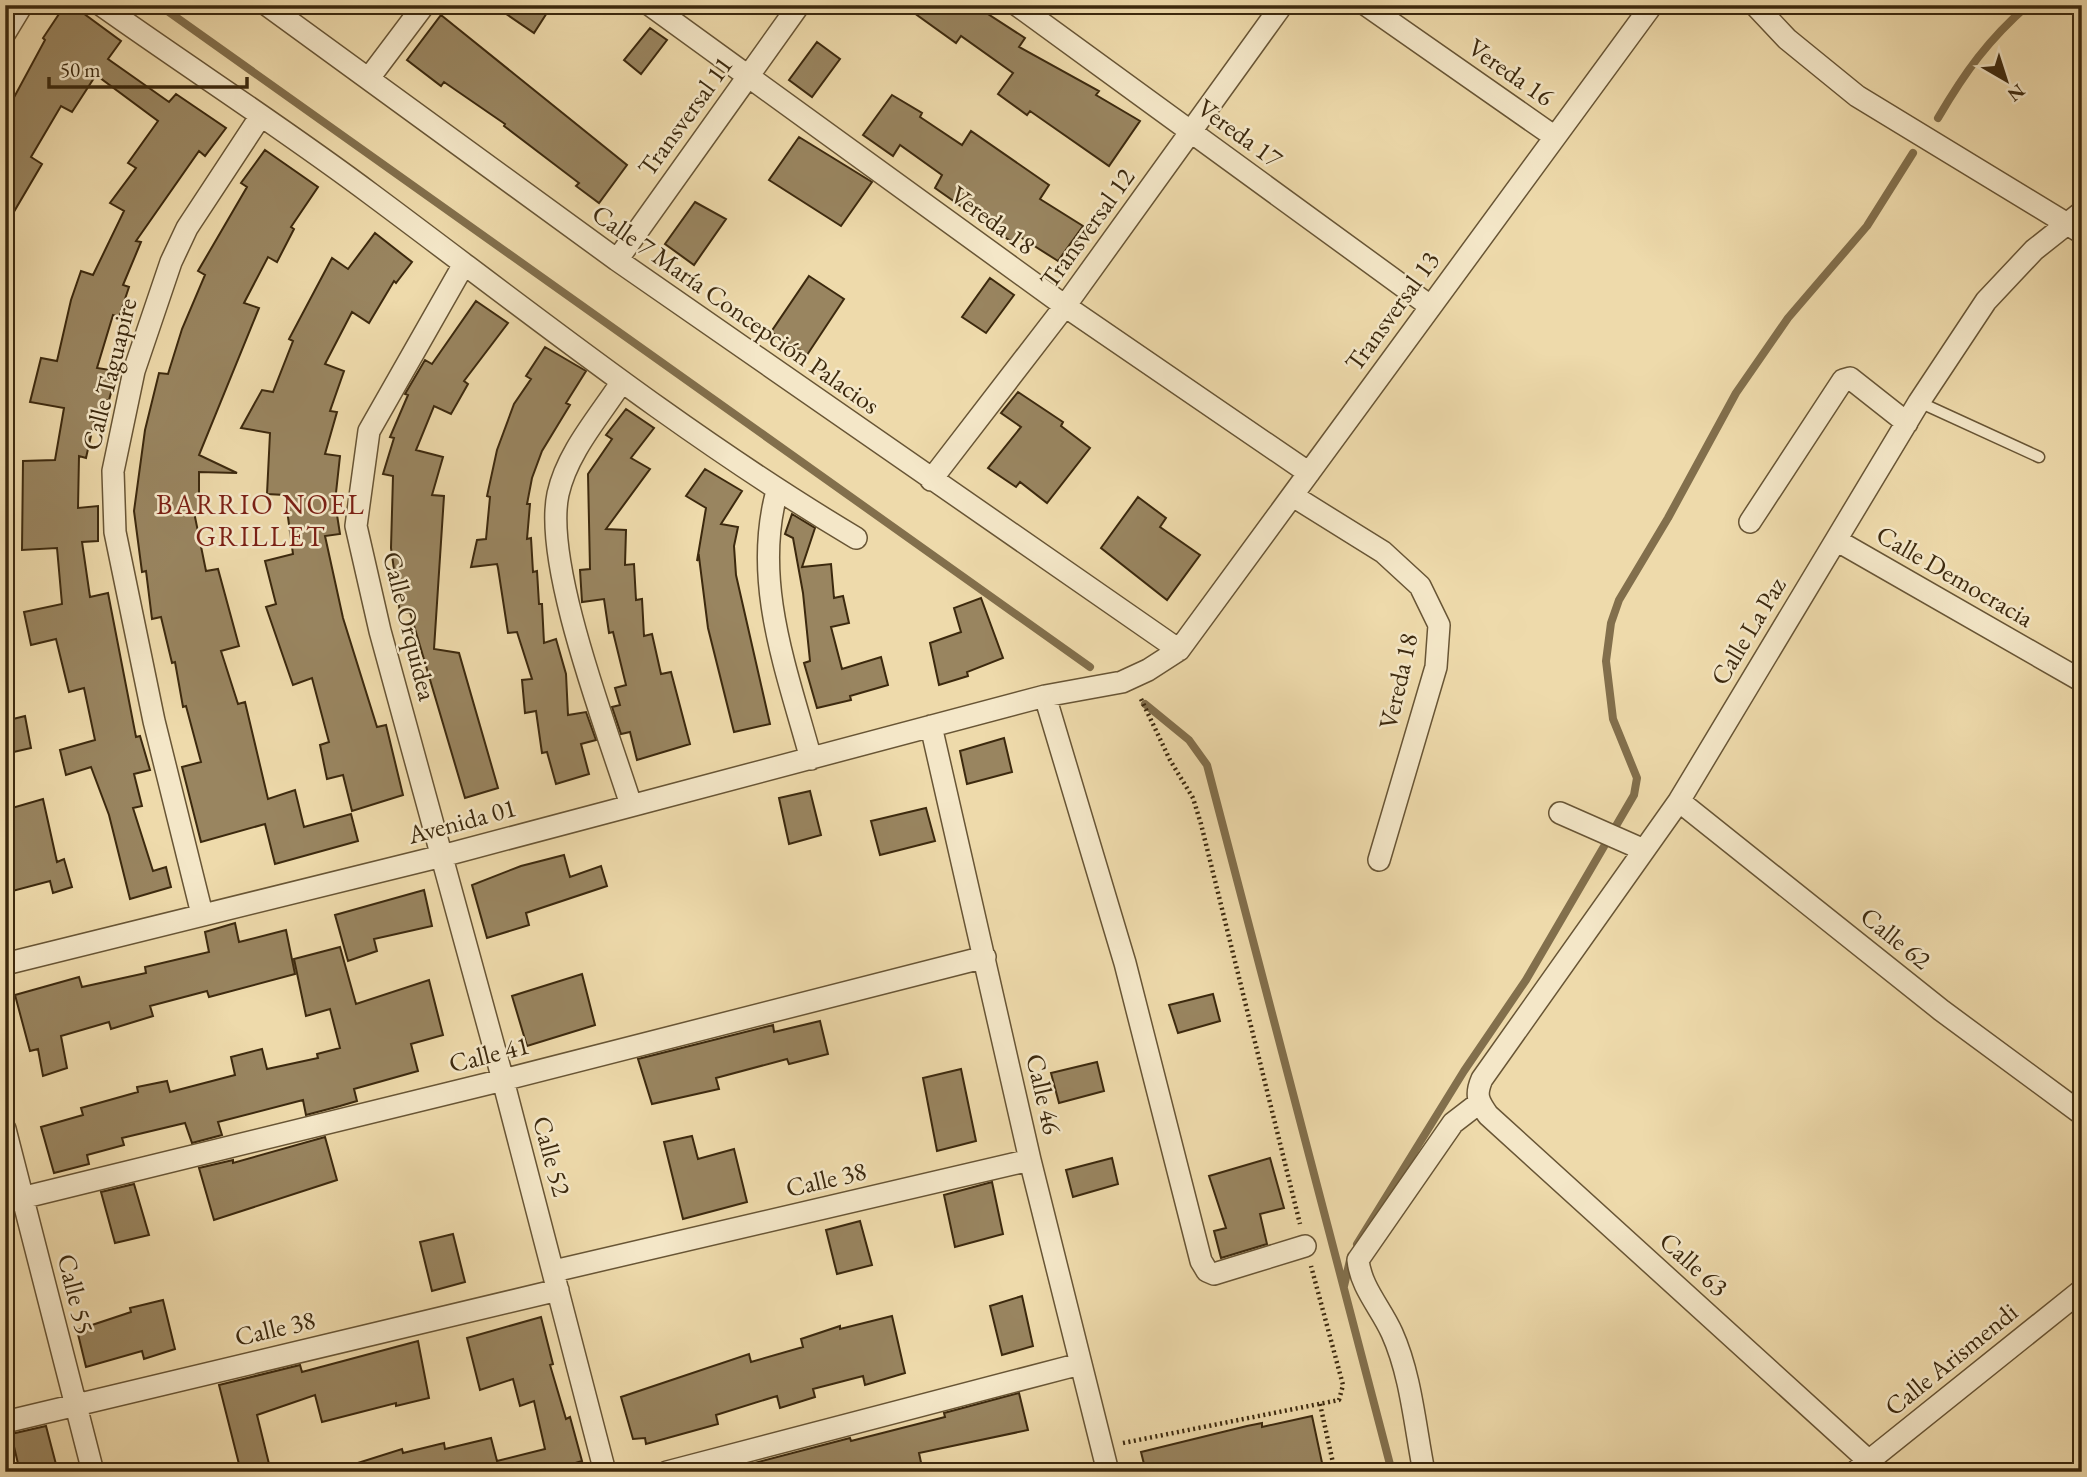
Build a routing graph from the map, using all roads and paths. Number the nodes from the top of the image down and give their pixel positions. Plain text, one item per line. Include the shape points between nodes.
1 (22, 5) edge
2 (102, 5) edge
3 (267, 5) edge
4 (424, 5) edge
5 (650, 5) edge
6 (799, 5) edge
7 (1017, 5) edge
8 (1282, 5) edge
9 (1366, 5) edge
10 (1652, 5) edge
11 (1755, 5) edge
12 (5, 33) edge
13 (748, 76) junction
14 (369, 78) junction
15 (260, 117) junction
16 (1192, 132) junction
17 (1555, 137) junction
18 (2077, 223) edge
19 (617, 260) junction
20 (464, 264) junction
21 (1065, 306) junction
22 (1430, 306) junction
23 (621, 383) junction
24 (1919, 402) junction
25 (1907, 423) junction
26 (2039, 457) dead end
27 (1309, 473) junction
28 (931, 480) junction
29 (777, 491) junction
30 (1293, 496) junction
31 (1750, 522) dead end
32 (856, 538) dead end
33 (1836, 540) junction
34 (1179, 650) junction
35 (1133, 677) junction
36 (2082, 681) edge
37 (1045, 696) junction
38 (931, 726) junction
39 (811, 759) junction
40 (1679, 800) junction
41 (631, 805) junction
42 (1560, 813) dead end
43 (1644, 850) junction
44 (442, 856) junction
45 (1379, 860) dead end
46 (202, 914) junction
47 (985, 957) junction
48 (5, 964) edge
49 (503, 1080) junction
50 (1478, 1098) junction
51 (2082, 1114) edge
52 (5, 1129) edge
53 (1030, 1160) junction
54 (14, 1199) edge
55 (1305, 1246) junction
56 (556, 1281) junction
57 (2082, 1290) edge
58 (1080, 1364) junction
59 (75, 1404) junction
60 (1320, 1404) junction
61 (5, 1422) edge
62 (1102, 1447) junction
63 (1868, 1468) edge
64 (93, 1472) edge
65 (605, 1472) edge
66 (667, 1472) edge
67 (1108, 1472) edge
68 (1335, 1472) edge
69 (1424, 1472) edge

1 - 12 street
2 - 15 street
3 - 14 street, Calle 7 María Concepción Palacios
4 - 14 street
5 - 13 street, Vereda 18
6 - 13 street, Transversal 11
7 - 16 street, Vereda 17
8 - 16 street, Transversal 12
9 - 17 street, Vereda 16
10 - 17 street, Transversal 13
11 - 18 street via 1787,39 1857,96
13 - 19 street, Transversal 11
13 - 21 street, Vereda 18
14 - 19 street, Calle 7 María Concepción Palacios
15 - 20 street
15 - 46 street, Calle Taguapire via 187,228 171,262 137,358 113,471 115,532 154,721
16 - 21 street, Transversal 12
16 - 22 street, Vereda 17
17 - 22 street, Transversal 13
18 - 24 street, Calle La Paz via 2034,250 1986,300
19 - 28 street, Calle 7 María Concepción Palacios
20 - 23 street
20 - 44 street, Calle Orquidea via 369,431 356,526
21 - 27 street, Vereda 18
21 - 28 street, Transversal 12
22 - 27 street, Transversal 13
23 - 29 street
23 - 41 street via 564,474 555,534 573,619
24 - 25 street, Calle La Paz
24 - 26 lane
25 - 31 street via 1850,379 1843,380
25 - 33 street, Calle La Paz
27 - 30 street, Transversal 13
28 - 34 street, Calle 7 María Concepción Palacios
29 - 32 street
29 - 39 street via 766,565 772,614
30 - 34 street, Transversal 13
30 - 45 street, Vereda 18 via 1383,552 1420,586 1439,625 1436,667
33 - 36 street, Calle Democracia
33 - 40 street, Calle La Paz
34 - 35 street, Avenida 01
35 - 37 street, Avenida 01 via 1106,687
35 - 55 path via 1170,760 1193,798 1201,824
37 - 38 street, Avenida 01
37 - 55 street via 1129,976 1201,1261 1214,1273
38 - 39 street, Avenida 01
38 - 47 street, Calle 46
39 - 41 street, Avenida 01
40 - 43 street, Calle La Paz
40 - 51 street, Calle 62 via 1941,1010
41 - 44 street, Avenida 01
42 - 43 street
43 - 50 street, Calle La Paz via 1482,1079
44 - 46 street, Avenida 01
44 - 49 street, Calle 52
46 - 48 street, Avenida 01
47 - 49 street, Calle 41
47 - 53 street, Calle 46
49 - 54 street, Calle 41
49 - 56 street, Calle 52
50 - 63 street, Calle 63 via 1498,1125
50 - 69 street via 1452,1123 1358,1260 1360,1275 1392,1333 1404,1371
52 - 54 street, Calle 55
53 - 56 street, Calle 38
53 - 58 street, Calle 46
54 - 59 street, Calle 55
55 - 60 path via 1343,1385 1339,1400
56 - 59 street, Calle 38
56 - 65 street, Calle 52
57 - 63 street, Calle Arismendi
58 - 62 street, Calle 46
58 - 66 street
59 - 61 street, Calle 38
59 - 64 street, Calle 55
60 - 62 path
60 - 68 path
62 - 67 street, Calle 46

